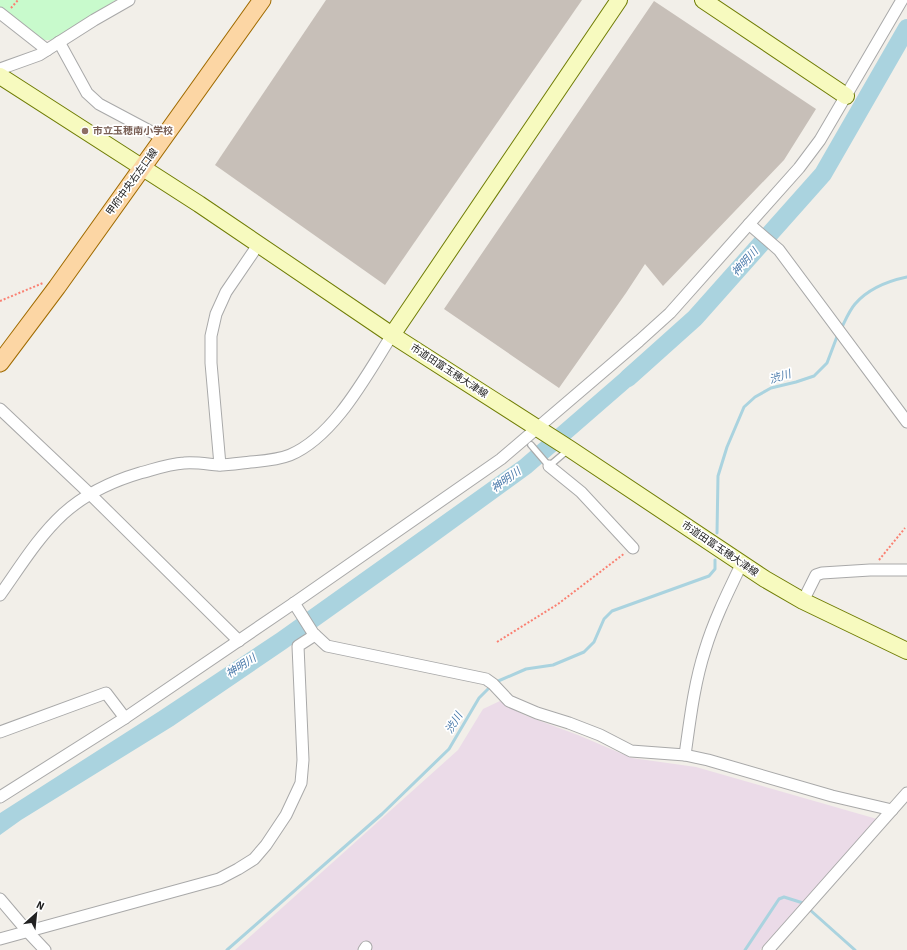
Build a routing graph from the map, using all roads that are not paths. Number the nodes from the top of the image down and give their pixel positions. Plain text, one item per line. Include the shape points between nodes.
1 (129, 0) edge
2 (262, 0) edge
3 (619, 0) edge
4 (704, 0) edge
5 (902, 0) edge
6 (0, 13) edge
7 (59, 42) junction
8 (47, 50) junction
9 (0, 69) edge
10 (0, 76) edge
11 (846, 96) junction
12 (163, 138) junction
13 (142, 167) junction
14 (752, 226) junction
15 (258, 245) junction
16 (392, 334) junction
17 (0, 363) edge
18 (0, 409) edge
19 (907, 422) edge
20 (541, 430) junction
21 (528, 442) junction
22 (569, 448) junction
23 (220, 465) junction
24 (548, 465) junction
25 (90, 494) junction
26 (633, 548) road end
27 (742, 563) junction
28 (907, 570) edge
29 (0, 595) edge
30 (803, 601) junction
31 (296, 606) junction
32 (314, 634) junction
33 (239, 641) junction
34 (907, 651) edge
35 (125, 718) junction
36 (0, 732) edge
37 (685, 755) junction
38 (907, 794) edge
39 (0, 797) edge
40 (892, 810) junction
41 (0, 899) edge
42 (28, 932) junction
43 (0, 939) edge
44 (45, 950) edge
45 (768, 950) edge

1 - 7 street
2 - 12 main road, 甲府中央右左口線
3 - 16 street
4 - 11 street
5 - 11 street
6 - 8 street
7 - 8 street
7 - 12 street via 87,93 99,104
8 - 9 street
10 - 13 street, 市道田富玉穂大津線
11 - 14 street via 811,152
12 - 13 main road, 甲府中央右左口線
13 - 15 street, 市道田富玉穂大津線
13 - 17 main road, 甲府中央右左口線
14 - 19 street via 779,250
14 - 20 street via 670,313
15 - 16 street, 市道田富玉穂大津線
15 - 23 street via 226,292 216,314 211,336 210,363
16 - 20 street, 市道田富玉穂大津線
16 - 23 street via 344,409 317,437 290,455 274,460
18 - 25 street
20 - 21 street
20 - 22 street, 市道田富玉穂大津線
21 - 24 lane
21 - 31 street
22 - 24 lane
22 - 27 street, 市道田富玉穂大津線
23 - 25 street via 185,463 162,467 108,484
24 - 26 street via 581,492
25 - 29 street via 63,514 45,533
25 - 33 street
27 - 30 street, 市道田富玉穂大津線
27 - 37 street via 721,607 705,650 693,700
28 - 30 street via 822,573 816,576
30 - 34 street, 市道田富玉穂大津線
31 - 32 street
31 - 33 street
32 - 37 street via 327,646 486,679 509,701 600,735 631,751
32 - 42 street via 298,646 301,783 286,815 254,859 219,879
33 - 35 street
35 - 36 street via 106,692
35 - 39 street
37 - 40 street
38 - 40 street
40 - 45 street
41 - 42 street
42 - 43 street
42 - 44 street

